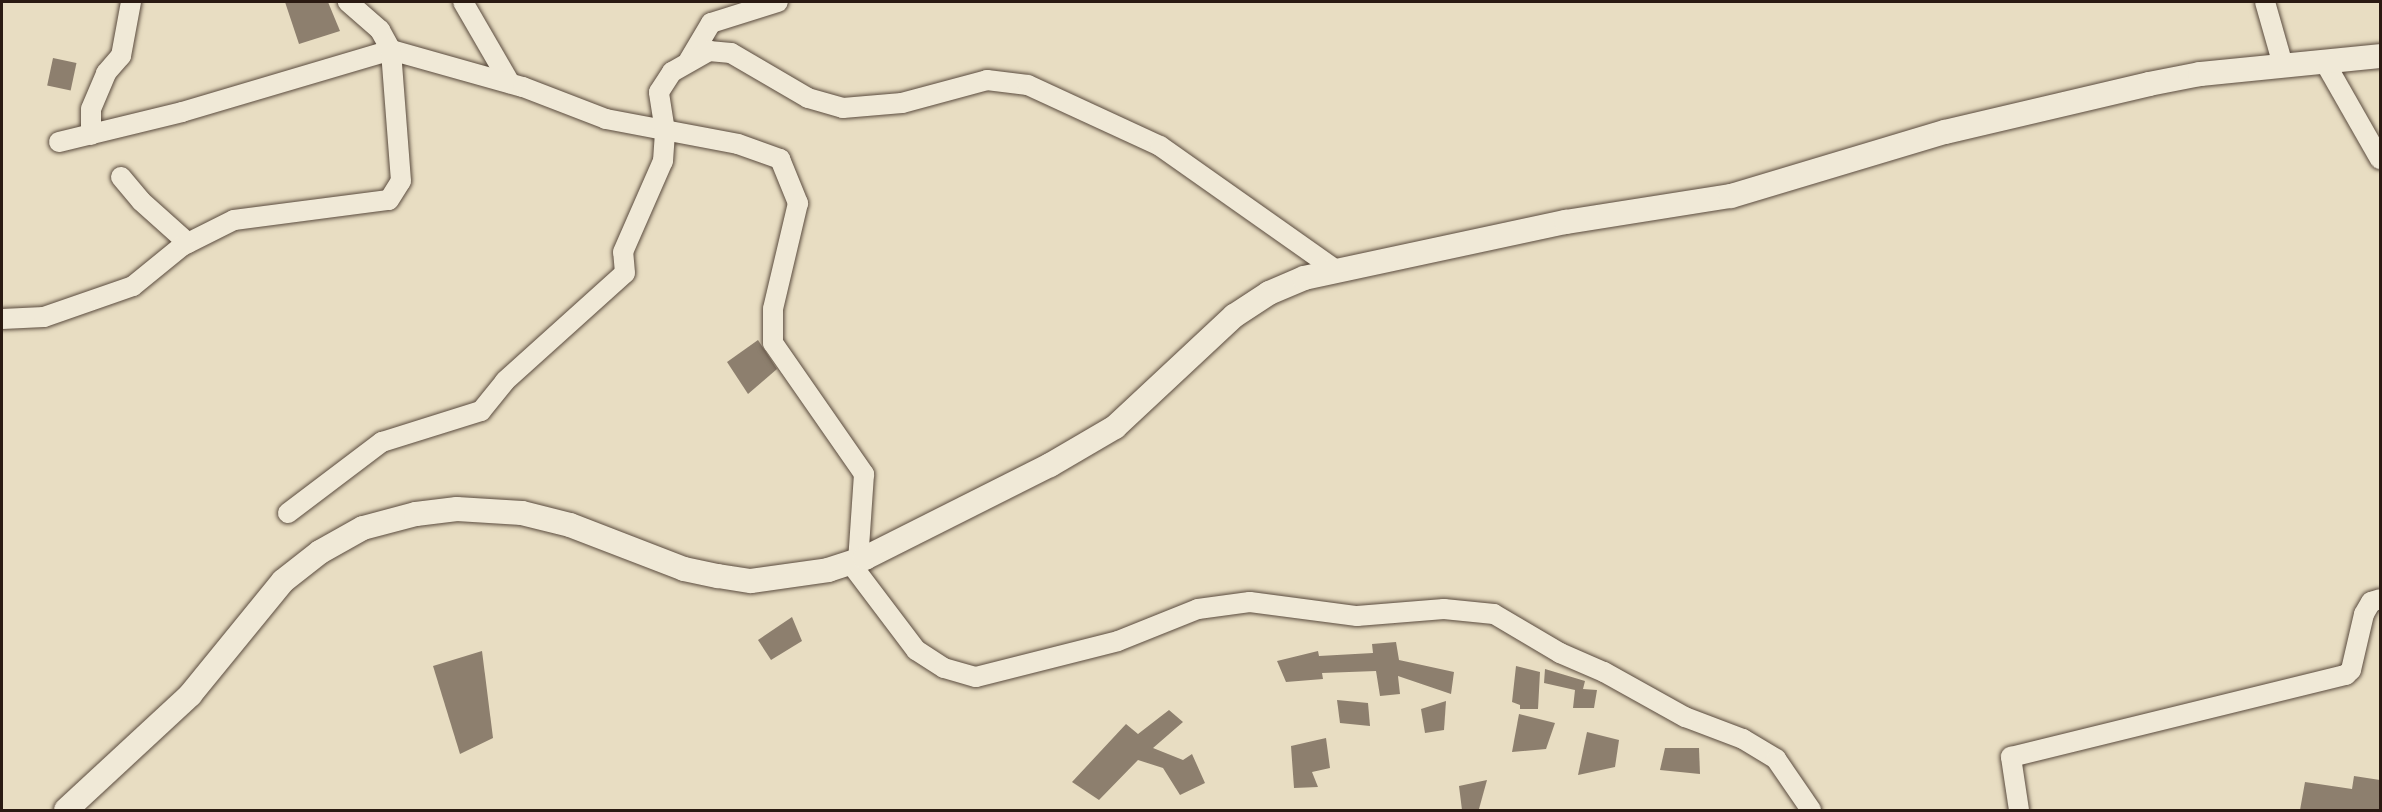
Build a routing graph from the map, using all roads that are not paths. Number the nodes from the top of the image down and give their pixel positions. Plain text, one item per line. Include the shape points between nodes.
1 (131, 2) edge
2 (348, 2) edge
3 (464, 2) edge
4 (778, 2) edge
5 (2265, 2) edge
6 (391, 50) junction
7 (2380, 56) edge
8 (689, 60) junction
9 (2324, 61) junction
10 (2283, 65) junction
11 (510, 83) junction
12 (665, 131) junction
13 (91, 135) junction
14 (58, 142) dead end
15 (2380, 159) edge
16 (121, 177) dead end
17 (188, 243) junction
18 (1336, 270) junction
19 (2, 319) edge
20 (288, 513) dead end
21 (854, 562) junction
22 (2380, 599) edge
23 (66, 810) edge
24 (1811, 810) edge
25 (2019, 810) edge

1 - 13 street via 121,56 106,73 91,109
2 - 6 street via 380,30
3 - 11 street
4 - 8 street via 711,23
5 - 10 street
6 - 11 street
6 - 13 street
6 - 17 street via 401,181 389,200 234,220
7 - 9 street
8 - 12 street via 672,72 659,92
8 - 18 street via 709,51 731,53 808,98 843,108 902,103 987,80 1028,85 1152,142
9 - 10 street
9 - 15 street
10 - 18 street via 2200,74 2026,113 1731,196 1566,222
11 - 12 street via 606,119
12 - 20 street via 663,161 623,252 625,273 505,381 481,411 382,442
12 - 21 street via 738,144 780,159 798,203 772,309 773,343 864,474
13 - 14 street
16 - 17 street via 141,201
17 - 19 street via 133,286 44,316
18 - 21 street via 1269,293 1234,316 1115,427 1050,465
21 - 23 street via 793,578 750,581 684,569 570,525 522,513 457,509 416,513 363,528 320,552 283,581 190,695
21 - 24 street via 916,650 944,668 975,677 1118,641 1198,609 1250,602 1357,616 1444,609 1494,614 1560,653 1604,672 1685,717 1743,739 1776,759
22 - 25 street via 2371,602 2364,614 2351,670 2346,675 2011,757

